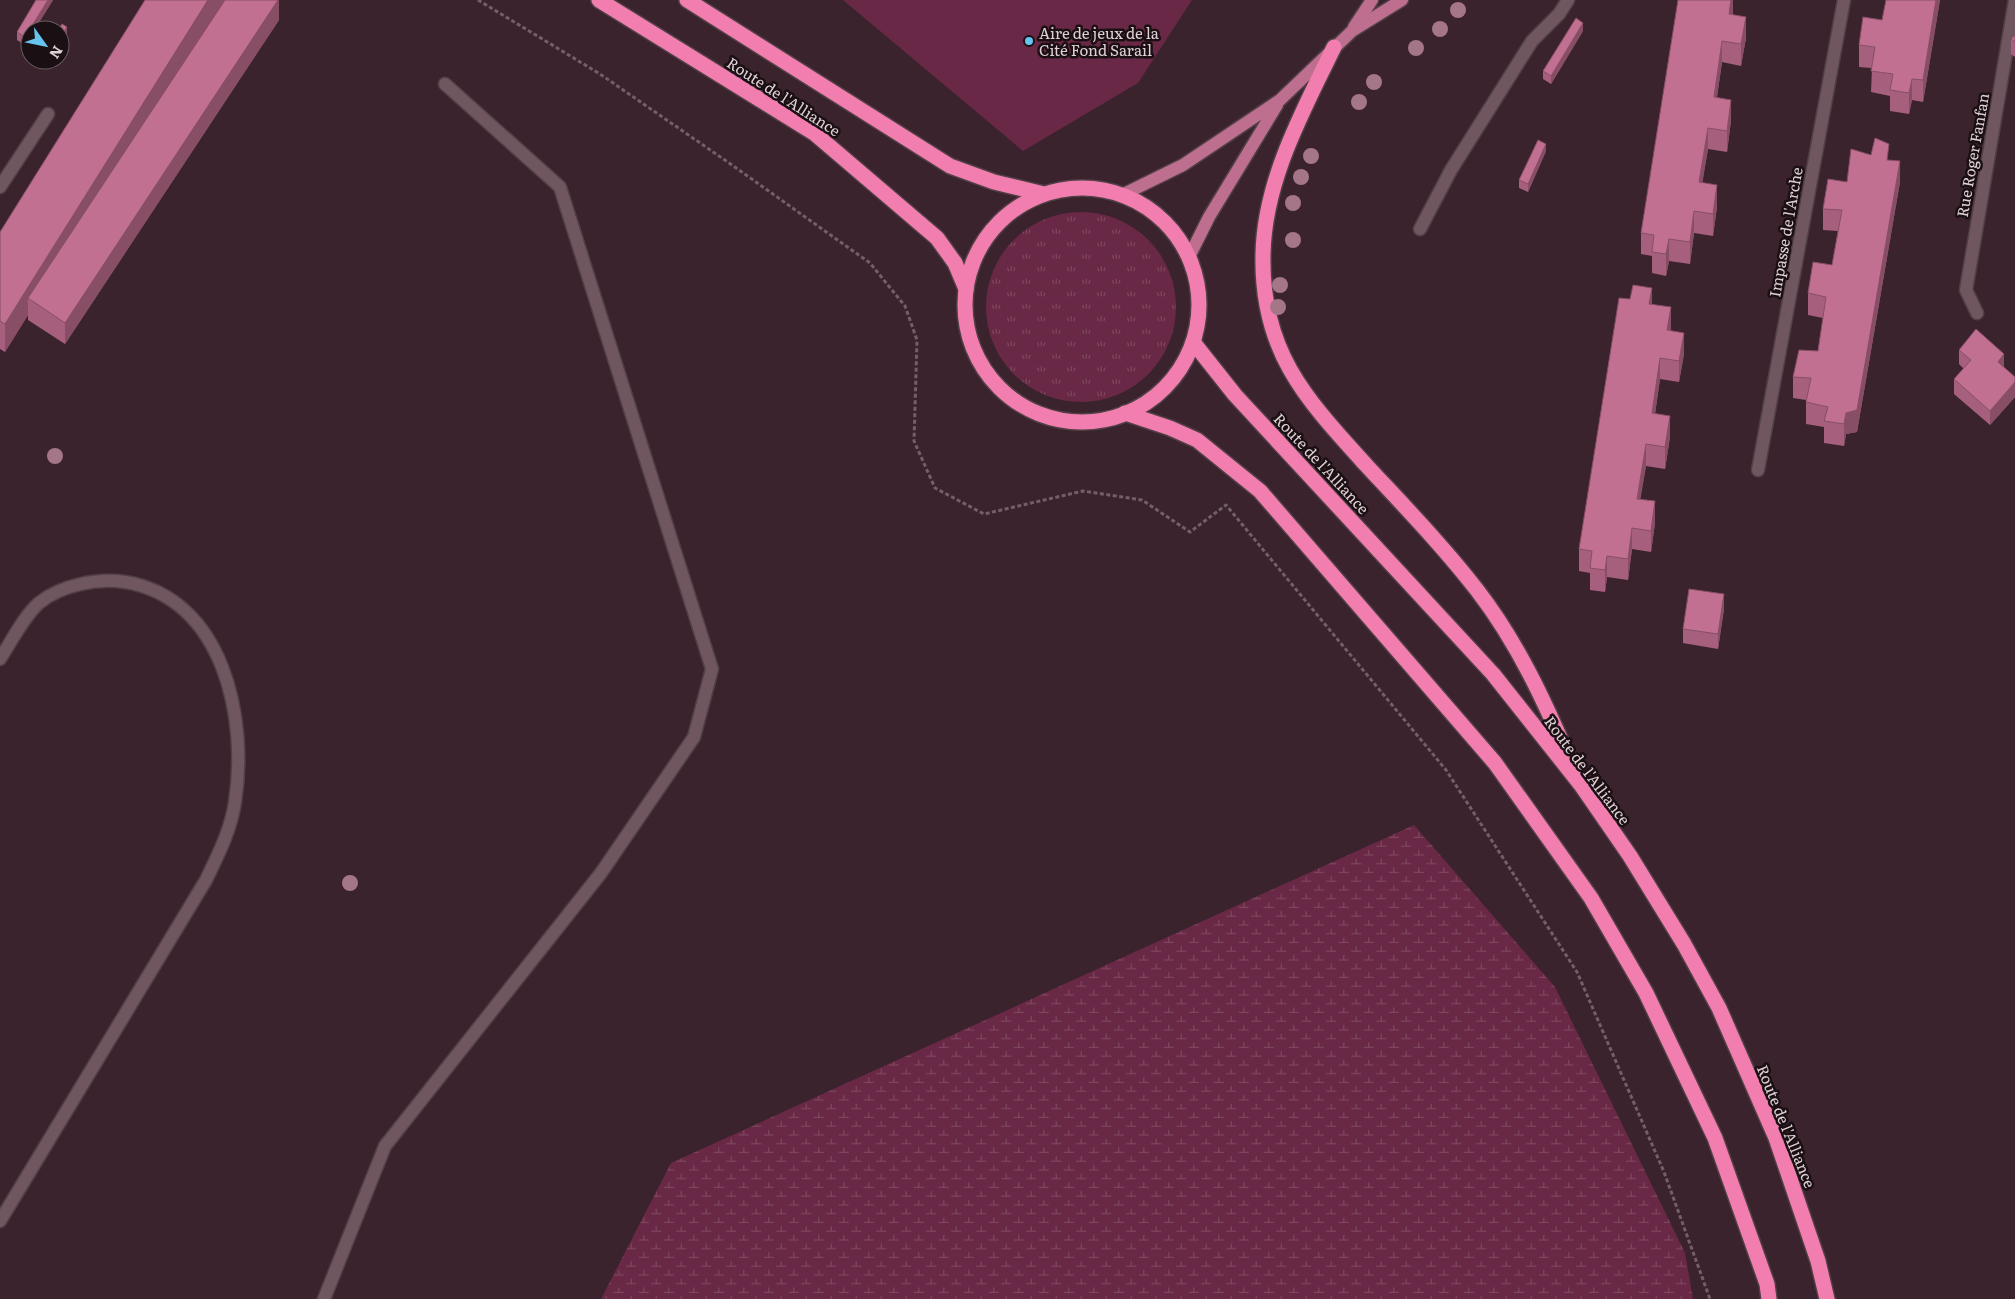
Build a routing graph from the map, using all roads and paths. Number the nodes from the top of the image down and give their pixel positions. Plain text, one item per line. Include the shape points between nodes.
1 (478, 0) edge
2 (600, 0) edge
3 (687, 0) edge
4 (1372, 0) edge
5 (1402, 0) edge
6 (1568, 0) edge
7 (1844, 0) edge
8 (2015, 0) edge
9 (1352, 31) junction
10 (1334, 46) junction
11 (446, 84) dead end
12 (1280, 100) junction
13 (48, 114) dead end
14 (0, 187) edge
15 (1044, 194) junction
16 (1122, 195) junction
17 (1420, 229) dead end
18 (1189, 257) junction
19 (966, 289) junction
20 (1977, 313) dead end
21 (1193, 342) junction
22 (1125, 413) junction
23 (1758, 470) dead end
24 (0, 659) edge
25 (1581, 786) junction
26 (0, 1221) edge
27 (324, 1299) edge
28 (1710, 1299) edge
29 (1769, 1299) edge
30 (1827, 1299) edge

1 - 28 path via 600,74 870,263 905,306 917,340 914,441 935,488 984,514 1083,491 1142,500 1190,532 1226,505 1446,770 1577,972 1664,1172
2 - 19 highway, Route de l'Alliance via 814,133 937,238 955,263
3 - 15 highway, Route de l'Alliance via 950,166 994,182
4 - 9 main road
5 - 9 main road
6 - 17 street via 1532,41 1451,170
7 - 23 street, Impasse de l'Arche
8 - 20 street, Rue Roger Fanfan via 1966,290
9 - 10 main road
10 - 12 main road
10 - 25 highway via 1272,195 1263,254 1264,286 1271,326 1288,367 1316,409 1429,533 1499,622 1544,702
11 - 27 street via 560,187 712,669 694,737 606,865 385,1146
12 - 16 main road via 1183,165
12 - 18 main road via 1209,217
13 - 14 street
15 - 16 highway via 1072,188 1101,188
15 - 19 highway via 1018,207 994,226 978,251
16 - 18 highway via 1154,212 1174,232
18 - 21 highway via 1198,284 1199,314
19 - 22 highway via 964,308 968,338 980,366 999,389 1022,407 1050,419 1079,423
21 - 22 highway via 1180,369 1161,391
21 - 25 highway, Route de l'Alliance via 1235,395 1493,674
22 - 29 highway via 1197,440 1260,491 1495,764 1591,898 1646,993 1714,1138
24 - 26 street via 39,604 57,592 99,581 148,588 178,605 193,619 219,656 232,699 238,755 235,803 229,828 206,880
25 - 30 highway, Route de l'Alliance via 1630,856 1719,1008 1776,1138 1818,1261

